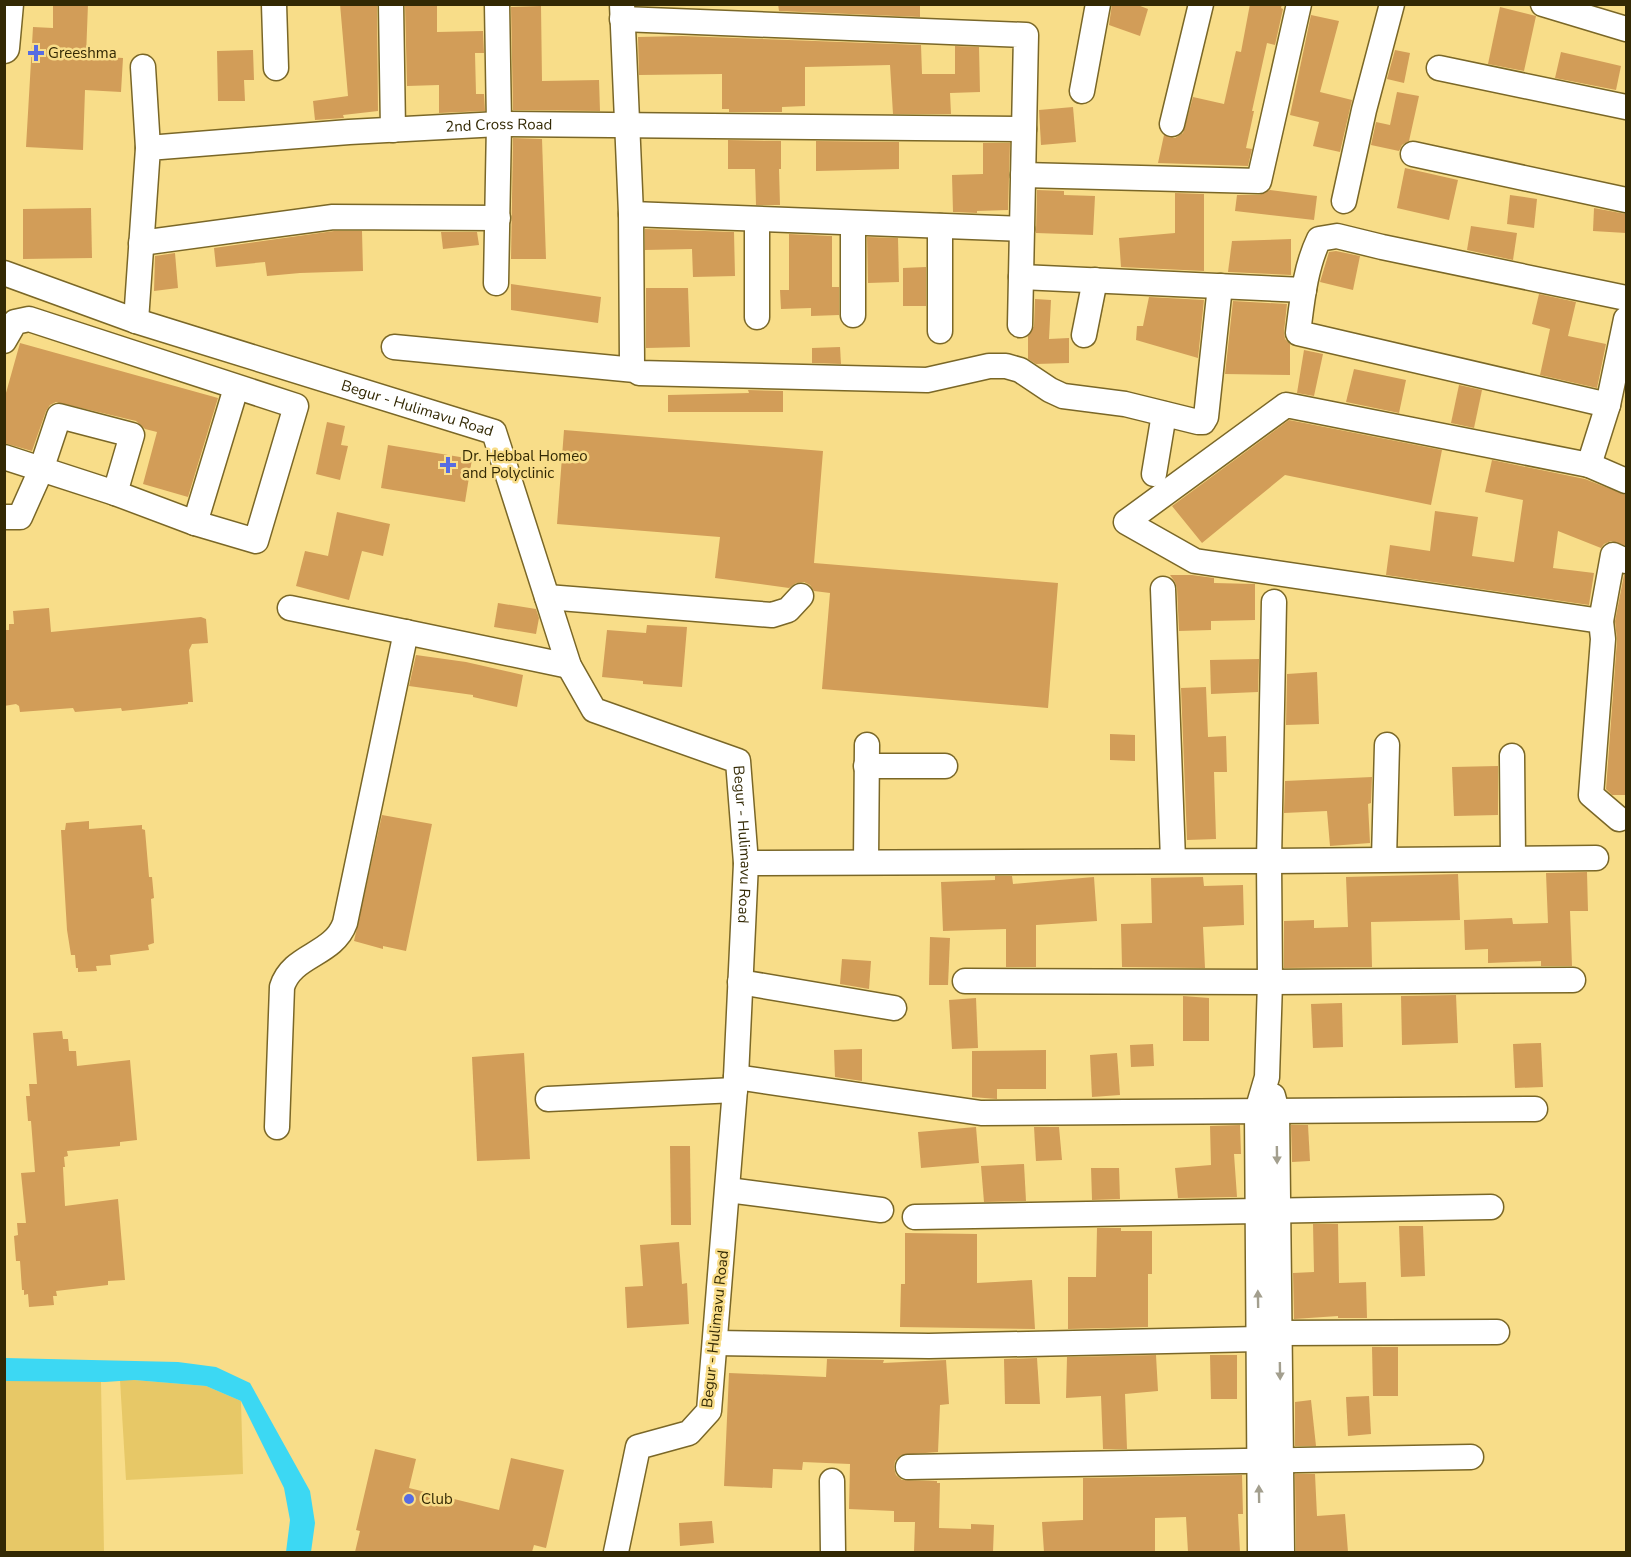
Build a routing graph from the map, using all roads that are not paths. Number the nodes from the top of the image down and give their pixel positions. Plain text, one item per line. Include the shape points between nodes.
1 (8, 4) edge
2 (274, 4) edge
3 (391, 4) edge
4 (497, 4) edge
5 (1098, 4) edge
6 (1201, 4) edge
7 (1299, 4) edge
8 (1392, 4) edge
9 (1543, 4) edge
10 (622, 12) edge
11 (1626, 28) edge
12 (5, 45) edge
13 (143, 67) dead end
14 (276, 68) dead end
15 (1439, 68) dead end
16 (1082, 91) dead end
17 (1626, 107) edge
18 (499, 124) junction
19 (1172, 124) dead end
20 (627, 125) junction
21 (1024, 129) junction
22 (393, 130) junction
23 (148, 148) junction
24 (1413, 154) dead end
25 (1023, 176) junction
26 (1626, 200) edge
27 (1344, 201) dead end
28 (631, 214) junction
29 (498, 218) junction
30 (757, 220) junction
31 (853, 223) junction
32 (940, 226) junction
33 (1022, 229) junction
34 (141, 243) junction
35 (4, 273) edge
36 (1021, 277) junction
37 (1095, 280) junction
38 (496, 283) dead end
39 (1220, 286) junction
40 (1304, 290) junction
41 (1626, 298) edge
42 (853, 315) dead end
43 (757, 317) dead end
44 (1626, 319) edge
45 (136, 321) junction
46 (1020, 325) dead end
47 (940, 331) dead end
48 (1084, 335) dead end
49 (4, 341) edge
50 (394, 347) dead end
51 (1623, 351) edge
52 (635, 370) junction
53 (236, 388) junction
54 (1608, 405) junction
55 (1164, 414) junction
56 (4, 457) edge
57 (1589, 465) junction
58 (41, 470) junction
59 (1154, 474) dead end
60 (1626, 481) edge
61 (115, 493) junction
62 (4, 517) edge
63 (195, 523) junction
64 (1626, 561) edge
65 (1163, 589) dead end
66 (547, 597) junction
67 (801, 597) dead end
68 (1274, 602) dead end
69 (290, 608) dead end
70 (1601, 621) junction
71 (406, 632) junction
72 (569, 666) junction
73 (1387, 745) dead end
74 (1512, 756) dead end
75 (945, 766) dead end
76 (1618, 819) dead end
77 (1513, 858) junction
78 (1596, 858) dead end
79 (1384, 859) junction
80 (1173, 860) junction
81 (1269, 861) junction
82 (866, 862) junction
83 (746, 863) junction
84 (1573, 980) dead end
85 (965, 981) dead end
86 (740, 982) junction
87 (1270, 982) junction
88 (894, 1008) dead end
89 (735, 1084) junction
90 (548, 1099) dead end
91 (1535, 1109) dead end
92 (1267, 1111) junction
93 (277, 1127) dead end
94 (728, 1190) junction
95 (1491, 1207) dead end
96 (881, 1210) dead end
97 (1268, 1212) junction
98 (915, 1217) dead end
99 (1497, 1332) dead end
100 (1269, 1336) junction
101 (715, 1343) junction
102 (1471, 1457) dead end
103 (1270, 1461) junction
104 (908, 1467) dead end
105 (832, 1481) dead end
106 (616, 1552) edge
107 (833, 1552) edge
108 (1260, 1552) edge
109 (1282, 1552) edge

1 - 12 main road
2 - 14 street
3 - 22 street
4 - 18 street
5 - 16 street
6 - 19 street
7 - 25 street via 1258,181
8 - 27 street
9 - 11 street
10 - 20 street
10 - 21 street via 1026,35
13 - 23 street
15 - 17 street
18 - 20 street, 2nd Cross Road
18 - 22 street, 2nd Cross Road
18 - 29 street
20 - 21 street, 2nd Cross Road
20 - 28 street
21 - 25 street
22 - 23 street, 2nd Cross Road
23 - 34 street
24 - 26 street
25 - 33 street
28 - 30 street
28 - 52 street
29 - 34 street via 333,217
29 - 38 street
30 - 31 street
30 - 43 street
31 - 32 street
31 - 42 street
32 - 33 street
32 - 47 street
33 - 36 street
34 - 45 street
35 - 45 street, Begur - Hulimavu Road
36 - 37 street
36 - 46 street
37 - 39 street
37 - 48 street
39 - 40 street
39 - 55 street via 1206,417 1198,423
40 - 41 street via 1319,239 1337,236
40 - 54 street via 1298,333
44 - 51 street
45 - 66 street, Begur - Hulimavu Road via 494,432
49 - 53 street via 15,322 29,319
50 - 52 street
51 - 54 street
52 - 55 street via 904,381 1006,366 1063,396 1125,404
53 - 63 street
53 - 63 street via 296,406 256,541
54 - 57 street
55 - 59 street
56 - 58 street
57 - 60 street
57 - 70 street via 1286,405 1126,522 1195,561
58 - 61 street
58 - 61 street via 59,416 132,435
58 - 62 street via 20,517
61 - 63 street
64 - 70 street via 1613,555
65 - 80 street
66 - 67 street via 772,615 788,610
66 - 72 street, Begur - Hulimavu Road
68 - 81 street
69 - 71 street
70 - 76 street via 1604,639 1591,795
71 - 72 street
71 - 93 street via 345,922 335,941 290,971 282,987
72 - 83 street, Begur - Hulimavu Road via 594,710 738,761
73 - 79 street
74 - 77 street
75 - 82 street via 867,755
77 - 78 street
77 - 79 street
79 - 81 street
80 - 81 street
80 - 82 street
81 - 87 street
82 - 83 street
83 - 86 street, Begur - Hulimavu Road
84 - 87 street
85 - 87 street
86 - 88 street
86 - 89 street, Begur - Hulimavu Road
87 - 92 street
89 - 90 street
89 - 92 street via 981,1113
89 - 94 street, Begur - Hulimavu Road
91 - 92 street
92 - 97 street
94 - 96 street
94 - 101 street, Begur - Hulimavu Road
95 - 97 street
97 - 98 street
97 - 100 street
99 - 100 street
100 - 101 street via 929,1346
100 - 103 street
101 - 106 street, Begur - Hulimavu Road via 709,1411 689,1433 638,1447
102 - 103 street
103 - 104 street
108 -> 103 street
103 - 109 street
105 - 107 street

